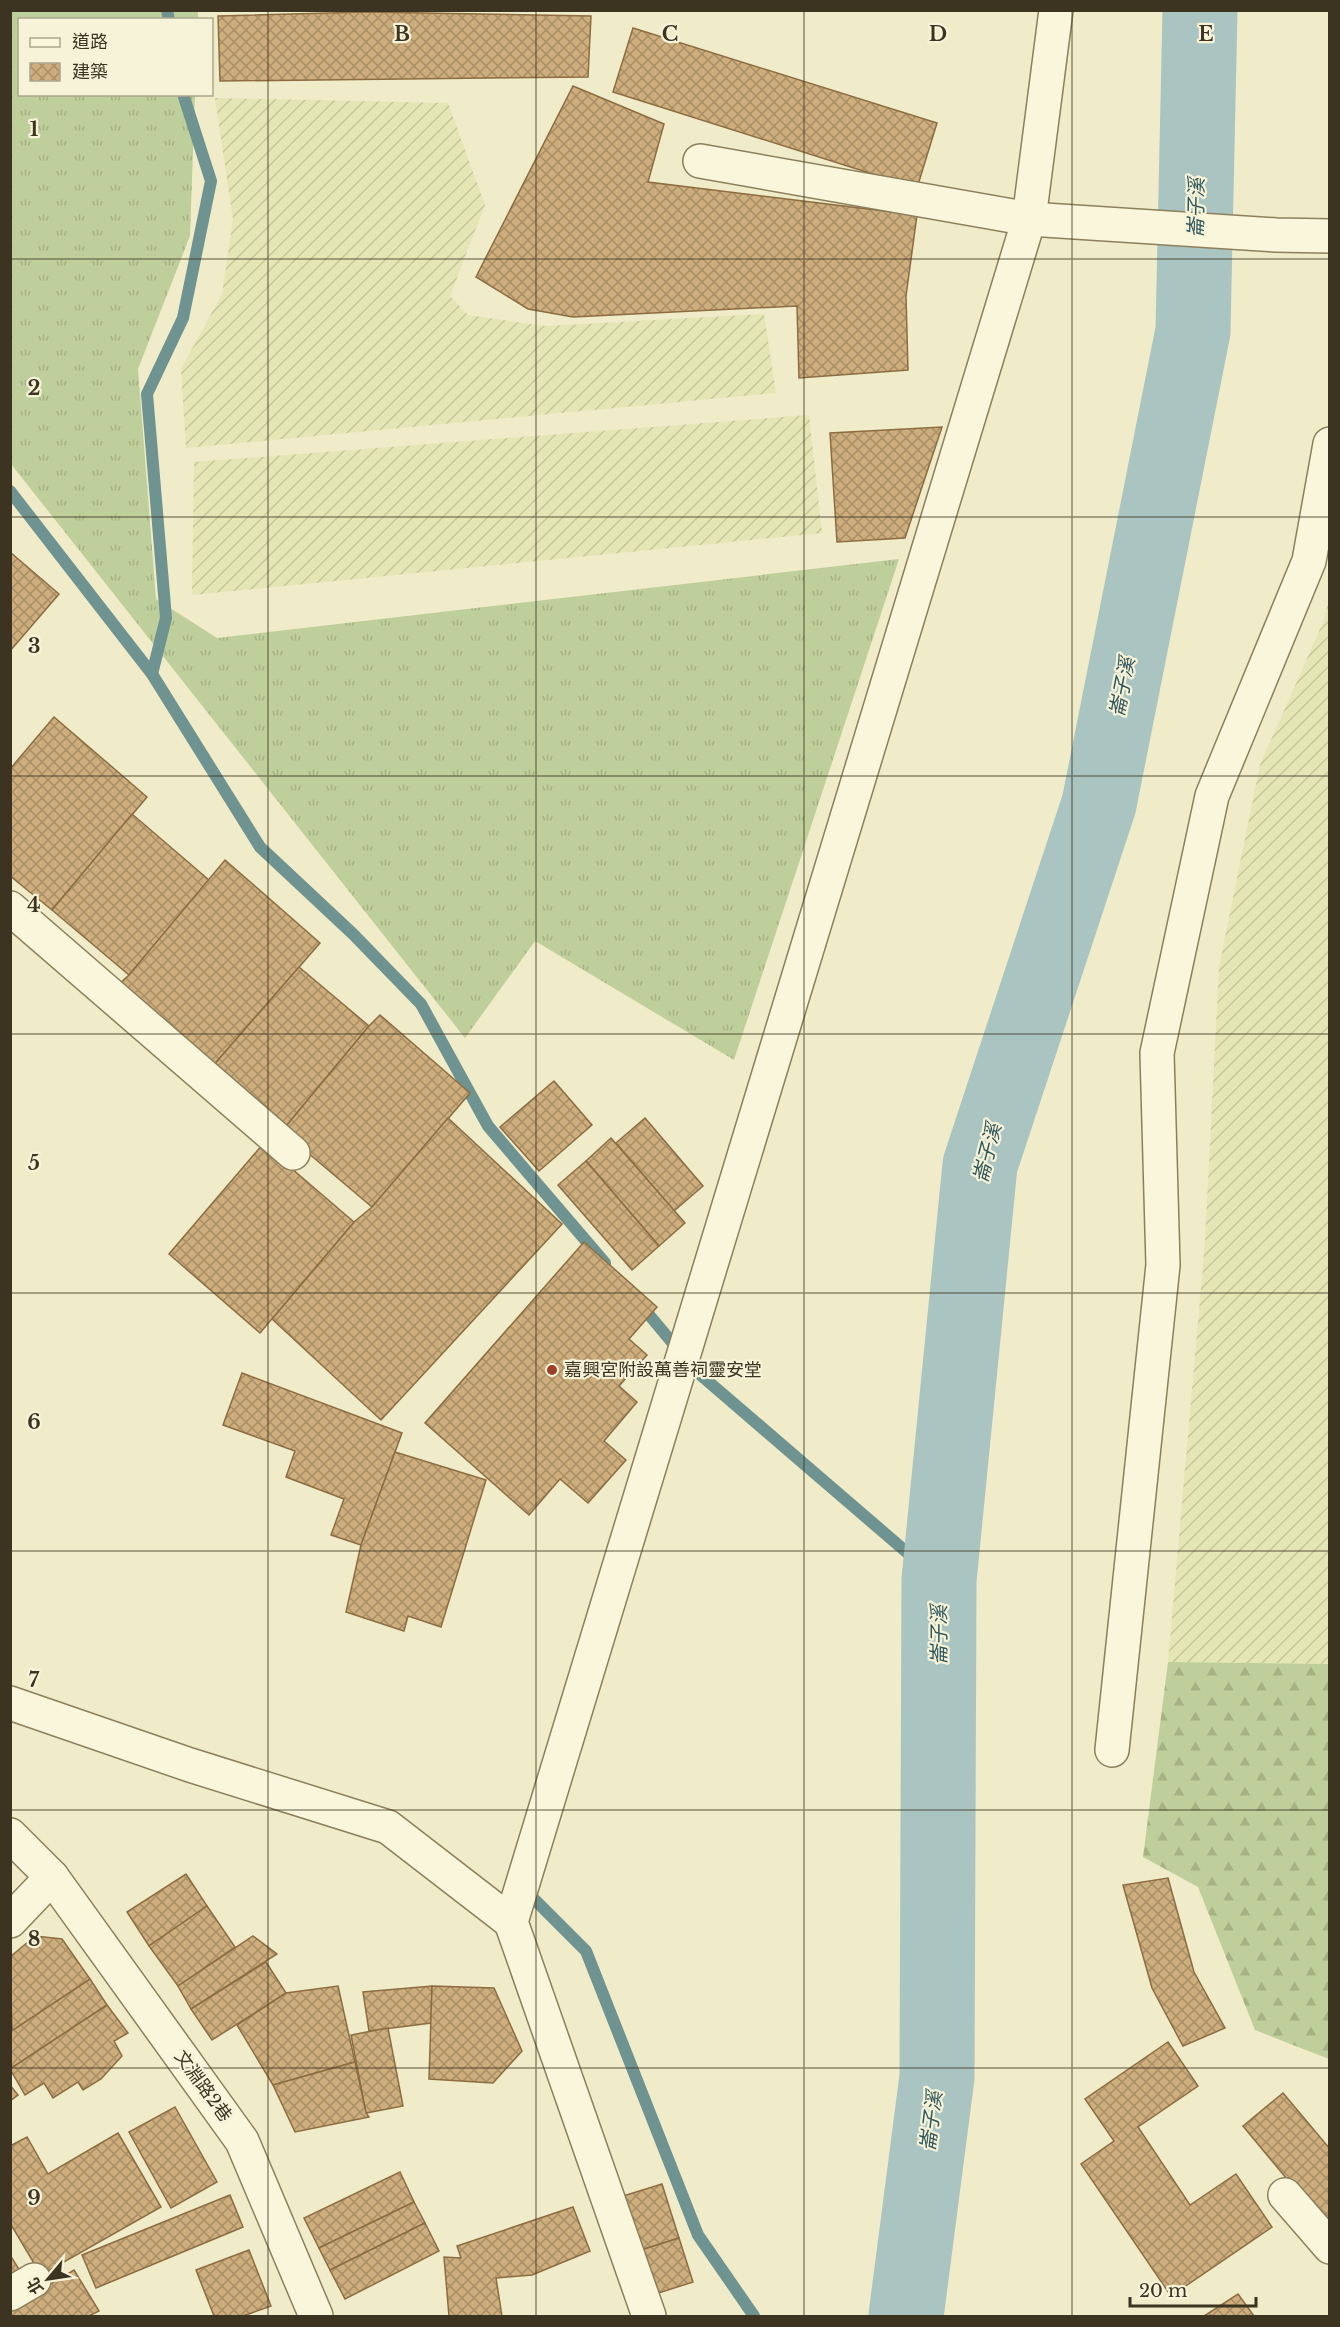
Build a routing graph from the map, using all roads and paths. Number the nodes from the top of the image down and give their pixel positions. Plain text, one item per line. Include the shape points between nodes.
1 (1056, 10) edge
2 (700, 160) dead end
3 (1029, 219) junction
4 (1329, 236) edge
5 (1329, 444) edge
6 (10, 908) edge
7 (293, 1153) dead end
8 (10, 1703) edge
9 (1113, 1750) dead end
10 (10, 1835) edge
11 (52, 1877) junction
12 (10, 1921) edge
13 (511, 1922) junction
14 (1285, 2195) dead end
15 (1329, 2247) edge
16 (316, 2316) edge
17 (649, 2316) edge

1 - 3 street
2 - 3 street
3 - 4 street
3 - 13 street
5 - 9 street via 1309,561 1212,796 1156,1053 1163,1265
6 - 7 street
8 - 13 street via 388,1827
10 - 11 street, 文淵路2巷
11 - 12 street
11 - 16 street, 文淵路2巷 via 242,2141
13 - 17 street
14 - 15 street

